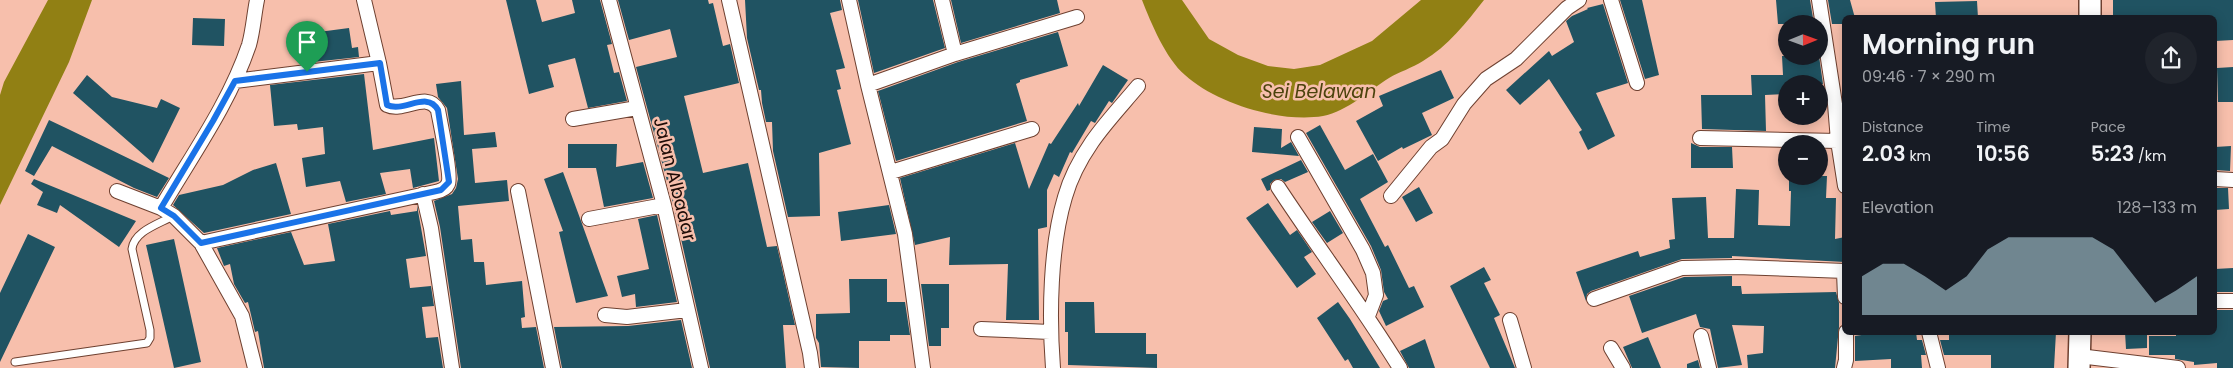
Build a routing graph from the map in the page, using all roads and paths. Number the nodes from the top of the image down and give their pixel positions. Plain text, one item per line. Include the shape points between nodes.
1 (256, 0) edge
2 (364, 0) edge
3 (609, 0) edge
4 (729, 0) edge
5 (849, 0) edge
6 (942, 0) edge
7 (1579, 0) edge
8 (1611, 0) edge
9 (1818, 0) edge
10 (2090, 0) edge
11 (2090, 15) edge
12 (1077, 17) dead end
13 (955, 54) junction
14 (380, 63) junction
15 (235, 81) junction
16 (1637, 83) dead end
17 (868, 85) junction
18 (1138, 86) dead end
19 (637, 108) junction
20 (573, 119) dead end
21 (1032, 129) dead end
22 (1298, 137) dead end
23 (1700, 138) dead end
24 (1838, 141) junction
25 (1842, 167) edge
26 (891, 172) junction
27 (2217, 179) edge
28 (2233, 180) edge
29 (1278, 187) dead end
30 (116, 191) dead end
31 (518, 191) dead end
32 (423, 194) junction
33 (1391, 196) dead end
34 (664, 206) junction
35 (161, 208) junction
36 (174, 216) junction
37 (589, 219) dead end
38 (201, 243) junction
39 (1842, 271) edge
40 (1594, 299) dead end
41 (2217, 301) edge
42 (2233, 301) edge
43 (687, 310) junction
44 (605, 315) dead end
45 (1368, 316) junction
46 (1510, 320) dead end
47 (981, 329) dead end
48 (1050, 332) junction
49 (1846, 335) edge
50 (1930, 335) edge
51 (2080, 335) edge
52 (1701, 336) dead end
53 (1611, 348) dead end
54 (15, 362) dead end
55 (2079, 362) edge
56 (255, 368) edge
57 (452, 368) edge
58 (553, 368) edge
59 (701, 368) edge
60 (812, 368) edge
61 (923, 368) edge
62 (1053, 368) edge
63 (1400, 368) edge
64 (1524, 368) edge
65 (1623, 368) edge
66 (1708, 368) edge
67 (1844, 368) edge
68 (1938, 368) edge
69 (2178, 368) edge

1 - 15 street via 250,44
2 - 14 street
3 - 19 street, Jalan Albadar
4 - 60 street
5 - 17 street
6 - 13 street
7 - 33 street via 1516,59 1486,79 1464,104 1442,139 1431,147
8 - 16 street
9 - 24 street
10 - 11 main road
12 - 13 street
13 - 17 street
14 - 15 street
14 - 32 street via 387,105 403,106 429,101 438,110 449,182 441,190
15 - 35 street
17 - 26 street
18 - 48 street via 1092,142 1065,196 1056,238
19 - 20 street
19 - 34 street, Jalan Albadar
21 - 26 street
22 - 45 street via 1373,273 1376,295
23 - 24 street
24 - 25 street
26 - 61 street via 906,234
27 - 28 street
29 - 45 street
30 - 35 street
31 - 58 street
32 - 38 street
32 - 57 street
34 - 37 street
34 - 43 street, Jalan Albadar
35 - 36 street
36 - 38 street
36 - 54 lane via 132,242 150,330 147,343
38 - 56 street via 242,316
39 - 40 street via 1682,268
41 - 42 street
43 - 44 street via 627,317
43 - 59 street, Jalan Albadar
45 - 63 street
46 - 64 street
47 - 48 street
48 - 62 street
49 - 67 street
50 - 68 street
51 - 55 main road
52 - 66 street
53 - 65 street
55 - 69 street

